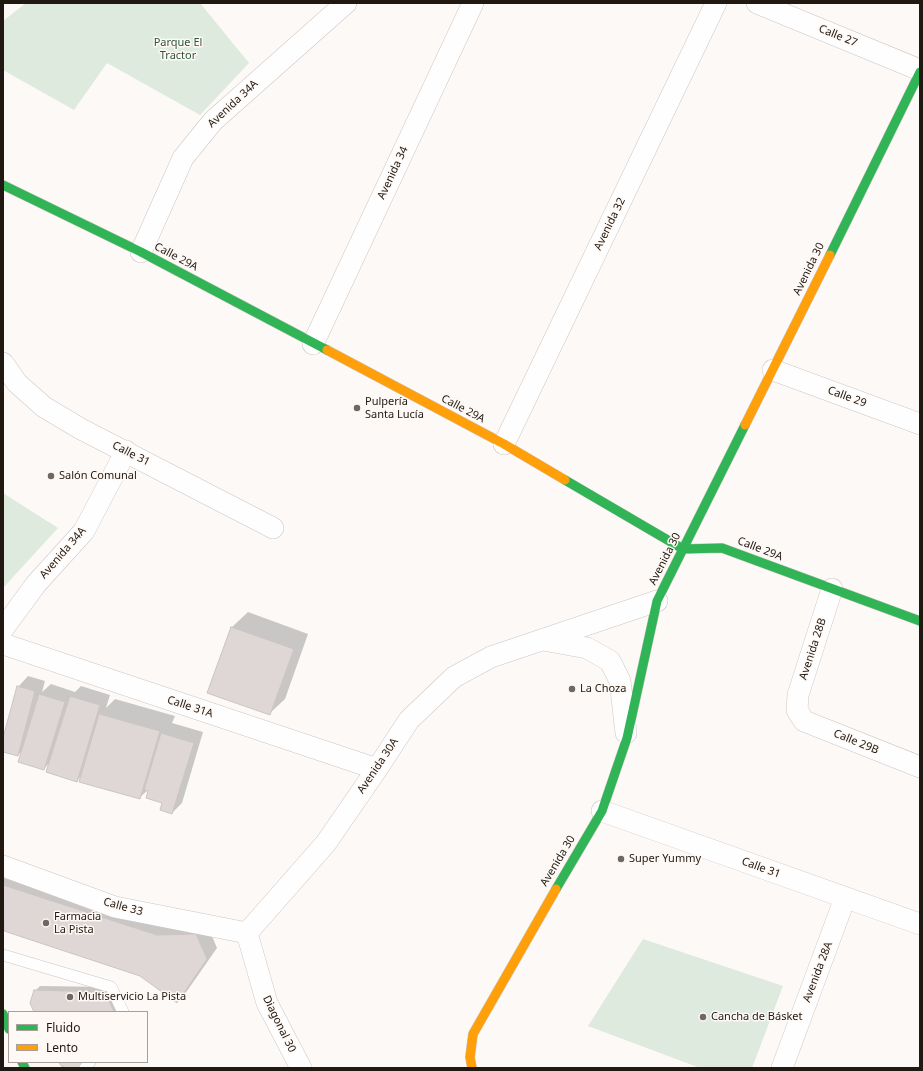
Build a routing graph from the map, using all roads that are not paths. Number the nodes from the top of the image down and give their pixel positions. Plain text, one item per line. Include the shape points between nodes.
1 (346, 3) edge
2 (473, 3) edge
3 (716, 3) edge
4 (757, 3) edge
5 (920, 71) edge
6 (5, 191) edge
7 (141, 252) junction
8 (313, 344) junction
9 (3, 363) edge
10 (773, 370) junction
11 (920, 424) edge
12 (504, 444) junction
13 (126, 451) junction
14 (272, 528) dead end
15 (683, 549) junction
16 (832, 589) junction
17 (657, 601) junction
18 (920, 621) edge
19 (3, 629) edge
20 (541, 640) junction
21 (3, 644) edge
22 (797, 710) joint
23 (627, 738) junction
24 (920, 768) edge
25 (377, 769) junction
26 (602, 810) junction
27 (3, 866) edge
28 (846, 898) junction
29 (920, 924) edge
30 (247, 934) junction
31 (3, 955) edge
32 (123, 1011) edge
33 (3, 1014) edge
34 (8, 1026) edge
35 (301, 1068) edge
36 (472, 1068) edge
37 (782, 1068) edge

1 - 7 street, Avenida 34A via 213,121 183,158
2 - 8 street, Avenida 34
3 - 12 street, Avenida 32
4 - 5 street, Calle 27
5 - 10 main road, Avenida 30
6 - 7 main road, Calle 29A
7 - 8 main road, Calle 29A
8 - 12 main road, Calle 29A
9 - 13 street, Calle 31 via 17,383 44,407
10 - 11 street, Calle 29
10 - 15 main road, Avenida 30
12 - 15 main road, Calle 29A
13 - 14 street, Calle 31
13 - 19 street, Avenida 34A via 84,531 36,584
15 - 16 main road, Calle 29A via 722,548
15 - 17 main road, Avenida 30
16 - 18 main road, Calle 29A
16 - 22 street, Avenida 28B via 798,695
17 - 20 street, Avenida 30A
17 - 23 main road, Avenida 30
20 - 23 street, Avenida 30A via 587,648 610,661 620,681
20 - 25 street, Avenida 30A via 492,657 454,677 409,720
21 - 25 street, Calle 31A
22 - 24 street, Calle 29B via 804,721
23 - 26 main road, Avenida 30
25 - 30 street, Avenida 30A via 326,843
26 - 28 street, Calle 31
26 - 36 main road, Avenida 30 via 473,1034 470,1057
27 - 30 street, Calle 33 via 115,907
28 - 29 street, Calle 31
28 - 37 street, Avenida 28A
30 - 35 street, Diagonal 30 via 267,1003
31 - 32 lane via 111,987
33 - 34 main road

